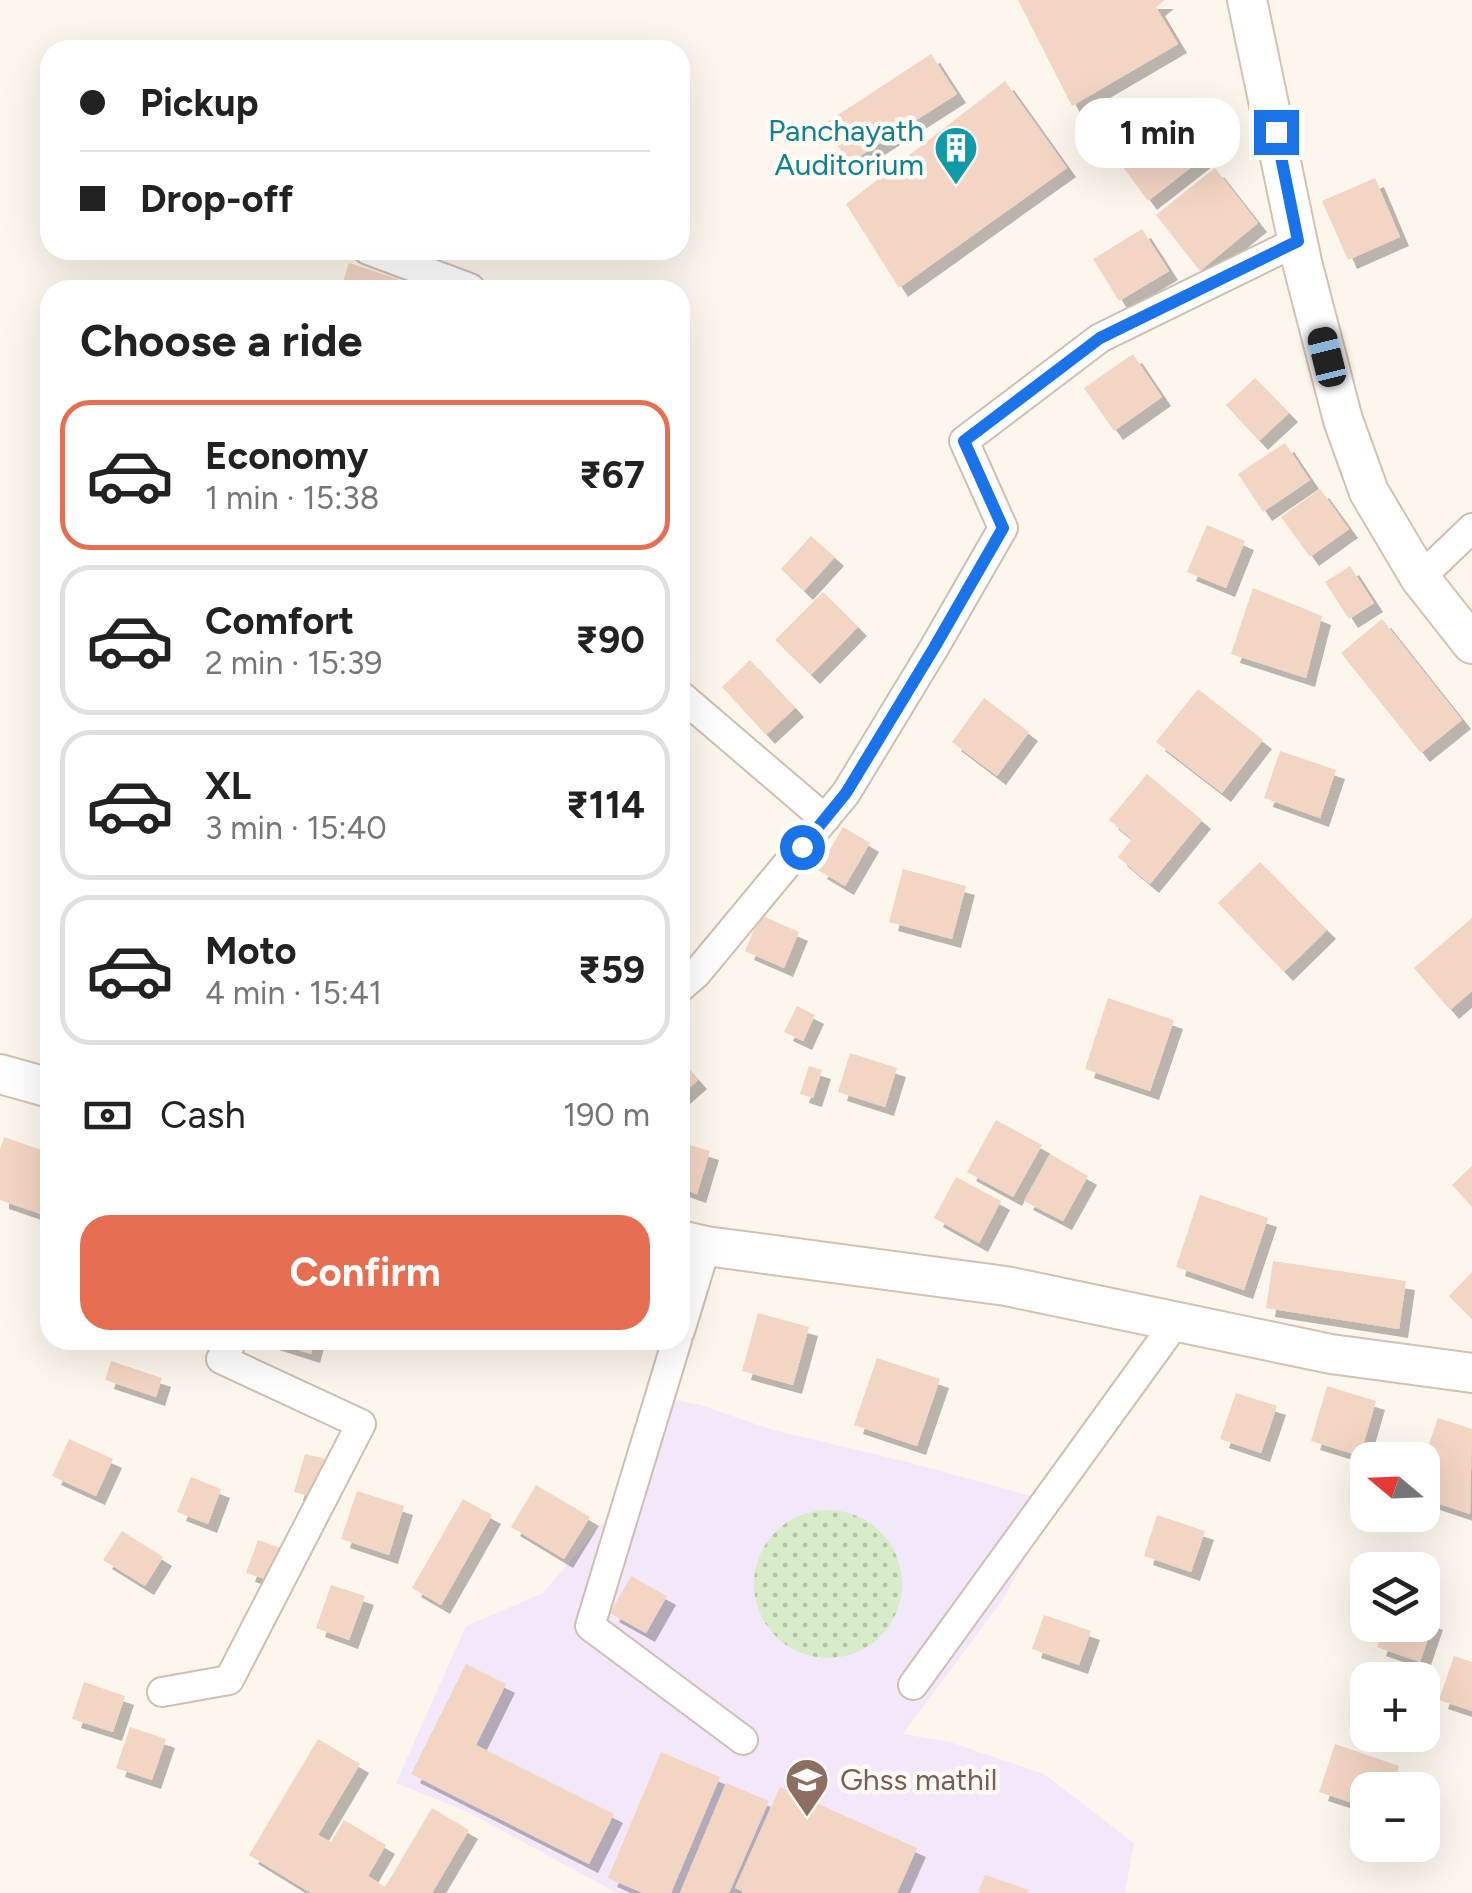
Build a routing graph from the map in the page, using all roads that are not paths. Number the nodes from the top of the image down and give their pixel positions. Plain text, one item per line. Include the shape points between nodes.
1 (1246, 0) edge
2 (1298, 241) junction
3 (395, 260) edge
4 (449, 280) edge
5 (1472, 528) edge
6 (1420, 578) junction
7 (1472, 644) edge
8 (690, 703) edge
9 (825, 818) junction
10 (690, 967) edge
11 (0, 1074) edge
12 (40, 1085) edge
13 (693, 1243) edge
14 (1176, 1322) junction
15 (227, 1350) edge
16 (674, 1350) edge
17 (1472, 1372) edge
18 (913, 1684) dead end
19 (162, 1692) dead end
20 (742, 1740) dead end

1 - 2 street
2 - 6 street via 1368,492
2 - 9 street via 1100,338 964,441 1003,528 876,745
3 - 4 street
5 - 6 street
6 - 7 street
8 - 9 street
9 - 10 street
11 - 12 street
13 - 14 street via 1006,1286
14 - 17 street via 1331,1354
14 - 18 street
15 - 19 street via 221,1359 361,1424 229,1680
16 - 20 street via 590,1626

